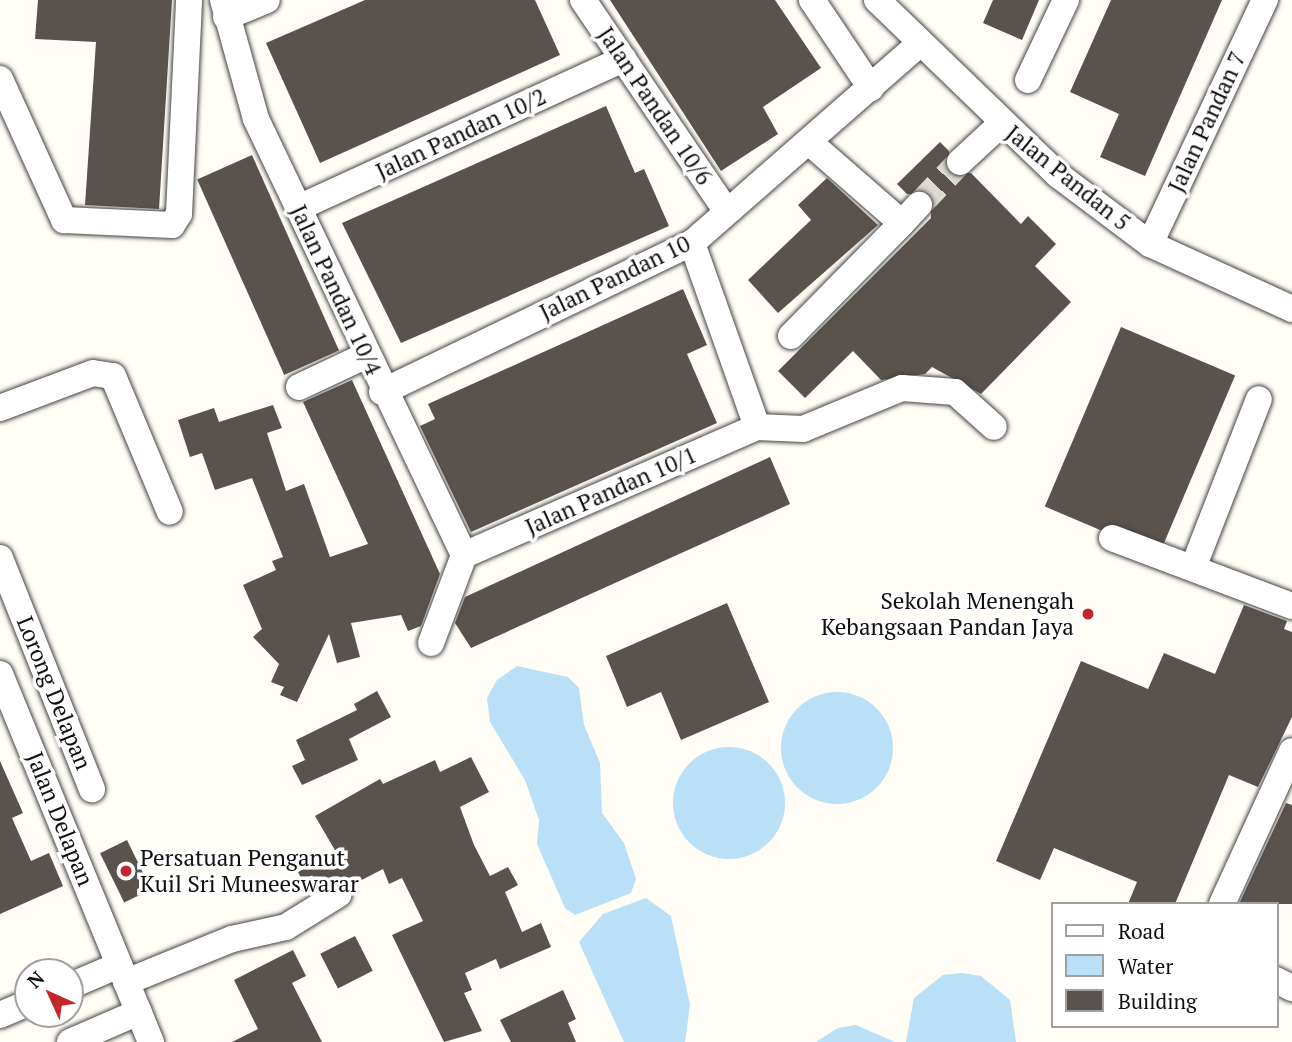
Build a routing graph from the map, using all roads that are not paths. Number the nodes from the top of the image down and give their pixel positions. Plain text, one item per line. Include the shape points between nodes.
1 (189, 0) edge
2 (267, 0) edge
3 (583, 0) edge
4 (812, 0) edge
5 (877, 0) edge
6 (1066, 0) edge
7 (1265, 0) edge
8 (225, 9) edge
9 (919, 44) junction
10 (624, 60) junction
11 (0, 79) edge
12 (1028, 80) dead end
13 (871, 88) junction
14 (6, 114) edge
15 (1002, 123) junction
16 (809, 142) junction
17 (960, 162) tunnel mouth
18 (298, 208) junction
19 (727, 212) junction
20 (692, 243) junction
21 (1150, 244) junction
22 (1292, 309) edge
23 (791, 336) dead end
24 (367, 355) junction
25 (299, 387) dead end
26 (382, 392) junction
27 (1259, 399) dead end
28 (0, 408) edge
29 (757, 427) junction
30 (994, 427) dead end
31 (170, 512) dead end
32 (1112, 538) dead end
33 (464, 555) junction
34 (0, 558) edge
35 (1193, 568) junction
36 (1292, 606) edge
37 (430, 643) dead end
38 (0, 674) edge
39 (1292, 751) edge
40 (92, 789) dead end
41 (339, 894) dead end
42 (1223, 902) edge
43 (123, 974) junction
44 (84, 983) edge
45 (139, 1012) junction
46 (70, 1042) edge
47 (151, 1042) edge

1 - 14 street via 179,214 172,225 64,220
2 - 8 street
3 - 10 street, Jalan Pandan 10/6
4 - 13 street
5 - 9 street, Jalan Pandan 5
6 - 12 street
7 - 21 street, Jalan Pandan 7
8 - 18 street, Jalan Pandan 10/4 via 256,119
9 - 13 street, Jalan Pandan 10
9 - 15 street, Jalan Pandan 5
10 - 18 street, Jalan Pandan 10/2
10 - 19 street, Jalan Pandan 10/6
11 - 14 street
13 - 16 street, Jalan Pandan 10
15 - 17 street
15 - 21 street, Jalan Pandan 5 via 1058,175
16 - 19 street, Jalan Pandan 10
16 - 23 street via 910,214
18 - 24 street, Jalan Pandan 10/4
19 - 20 street, Jalan Pandan 10
20 - 26 street, Jalan Pandan 10
20 - 29 street
21 - 22 street, Jalan Pandan 5
24 - 25 street
24 - 26 street, Jalan Pandan 10/4
26 - 33 street, Jalan Pandan 10/4
27 - 35 street
28 - 31 street via 93,373 113,376
29 - 30 street, Jalan Pandan 10/1 via 803,429 902,388 955,392
29 - 33 street, Jalan Pandan 10/1
32 - 35 street
33 - 37 street
34 - 40 street, Lorong Delapan
35 - 36 street
38 - 43 street, Jalan Delapan
39 - 42 street
41 - 43 street via 286,927
43 - 44 street
43 - 45 street, Jalan Delapan
45 - 46 street
45 - 47 street, Jalan Delapan

